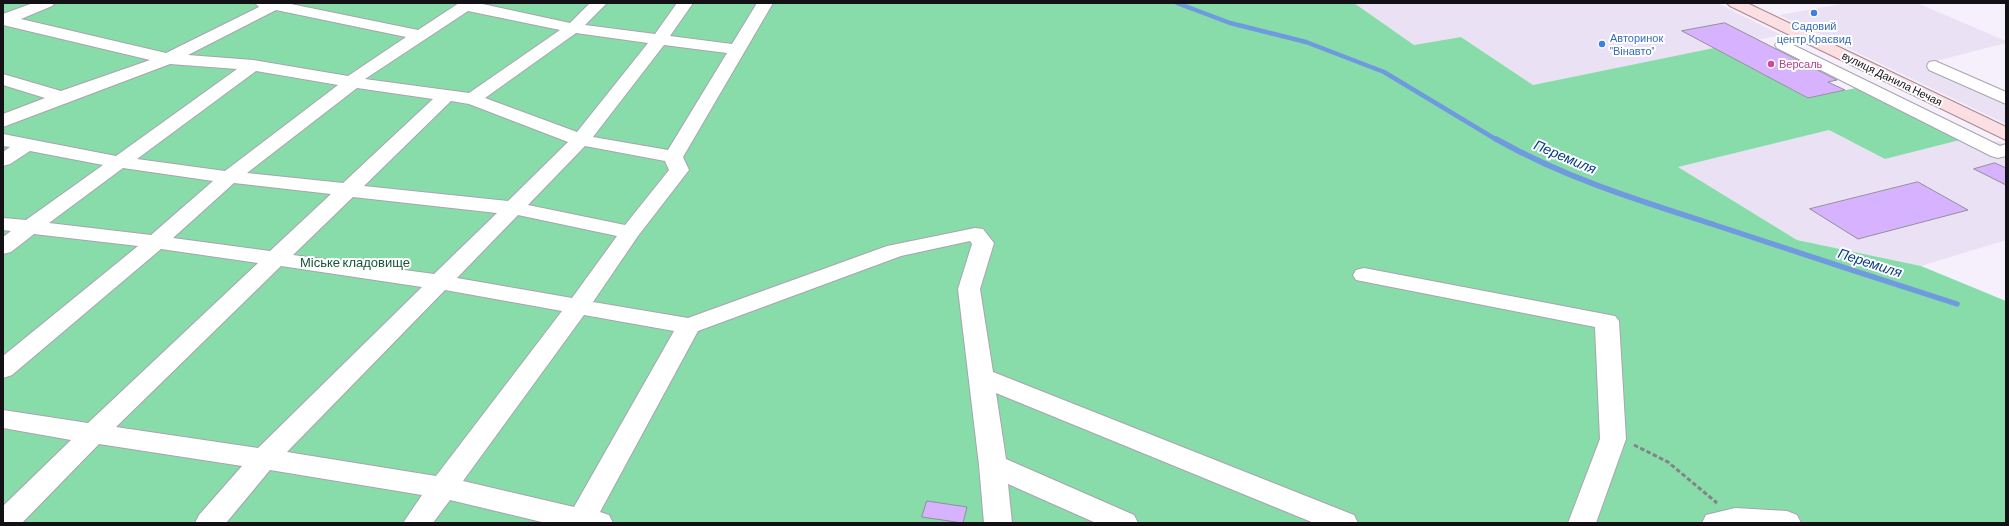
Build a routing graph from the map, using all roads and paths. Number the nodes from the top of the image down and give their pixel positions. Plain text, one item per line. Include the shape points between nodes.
1 (47, 3) edge
2 (599, 3) edge
3 (685, 3) edge
4 (765, 3) edge
5 (1735, 3) edge
6 (270, 4) edge
7 (467, 5) edge
8 (3, 19) edge
9 (573, 28) junction
10 (420, 35) junction
11 (659, 40) junction
12 (1783, 45) dead end
13 (738, 50) junction
14 (168, 59) junction
15 (252, 65) junction
16 (1935, 66) dead end
17 (3, 79) edge
18 (353, 82) junction
19 (446, 96) junction
20 (62, 97) junction
21 (472, 99) junction
22 (2006, 99) edge
23 (3, 121) edge
24 (2006, 134) edge
25 (3, 140) edge
26 (581, 140) junction
27 (28, 144) junction
28 (2006, 150) edge
29 (673, 157) junction
30 (3, 160) edge
31 (118, 162) junction
32 (229, 177) junction
33 (349, 189) junction
34 (512, 208) junction
35 (3, 224) edge
36 (29, 228) junction
37 (630, 232) junction
38 (156, 242) junction
39 (3, 247) edge
40 (276, 259) junction
41 (1364, 276) dead end
42 (440, 282) junction
43 (579, 305) junction
44 (689, 326) junction
45 (3, 368) edge
46 (980, 377) junction
47 (3, 419) edge
48 (93, 434) junction
49 (1614, 439) junction
50 (264, 459) junction
51 (993, 465) junction
52 (443, 488) junction
53 (1726, 521) edge
54 (587, 522) edge
55 (4, 523) edge
56 (209, 523) edge
57 (417, 523) edge
58 (998, 523) edge
59 (1124, 523) edge
60 (1344, 523) edge
61 (1582, 523) edge
62 (1787, 523) edge

1 - 8 street
2 - 9 street
3 - 11 street
4 - 13 street
5 - 24 main road, вулиця Данила Нечая
6 - 10 street
6 - 14 street
7 - 9 street
7 - 10 street
8 - 14 street
9 - 11 street
9 - 21 street
10 - 18 street via 356,77
11 - 13 street
11 - 26 street
12 - 28 street via 1998,152
13 - 29 street
14 - 15 street
14 - 20 street
15 - 18 street
15 - 31 street
16 - 22 street
17 - 20 street
18 - 19 street
18 - 32 street
19 - 21 street
19 - 33 street
20 - 23 street
21 - 26 street
25 - 27 street
26 - 29 street
26 - 34 street
27 - 30 street
27 - 31 street
29 - 37 street via 679,170
31 - 32 street
31 - 36 street
32 - 33 street
32 - 38 street
33 - 34 street
33 - 40 street
34 - 37 street
34 - 42 street
35 - 36 street
36 - 38 street
36 - 39 street
37 - 43 street
38 - 40 street
38 - 45 street
40 - 42 street
40 - 48 street
41 - 49 street via 1607,321
42 - 43 street
42 - 50 street
43 - 44 street
43 - 52 street
44 - 46 street via 895,250 975,234 983,243 969,289
44 - 54 street
46 - 51 street
46 - 60 street
47 - 48 street
48 - 50 street
48 - 55 street
49 - 53 path via 1651,450 1678,466
49 - 61 street
50 - 52 street
50 - 56 street
51 - 58 street
51 - 59 street
52 - 54 street
52 - 57 street
53 - 62 street

